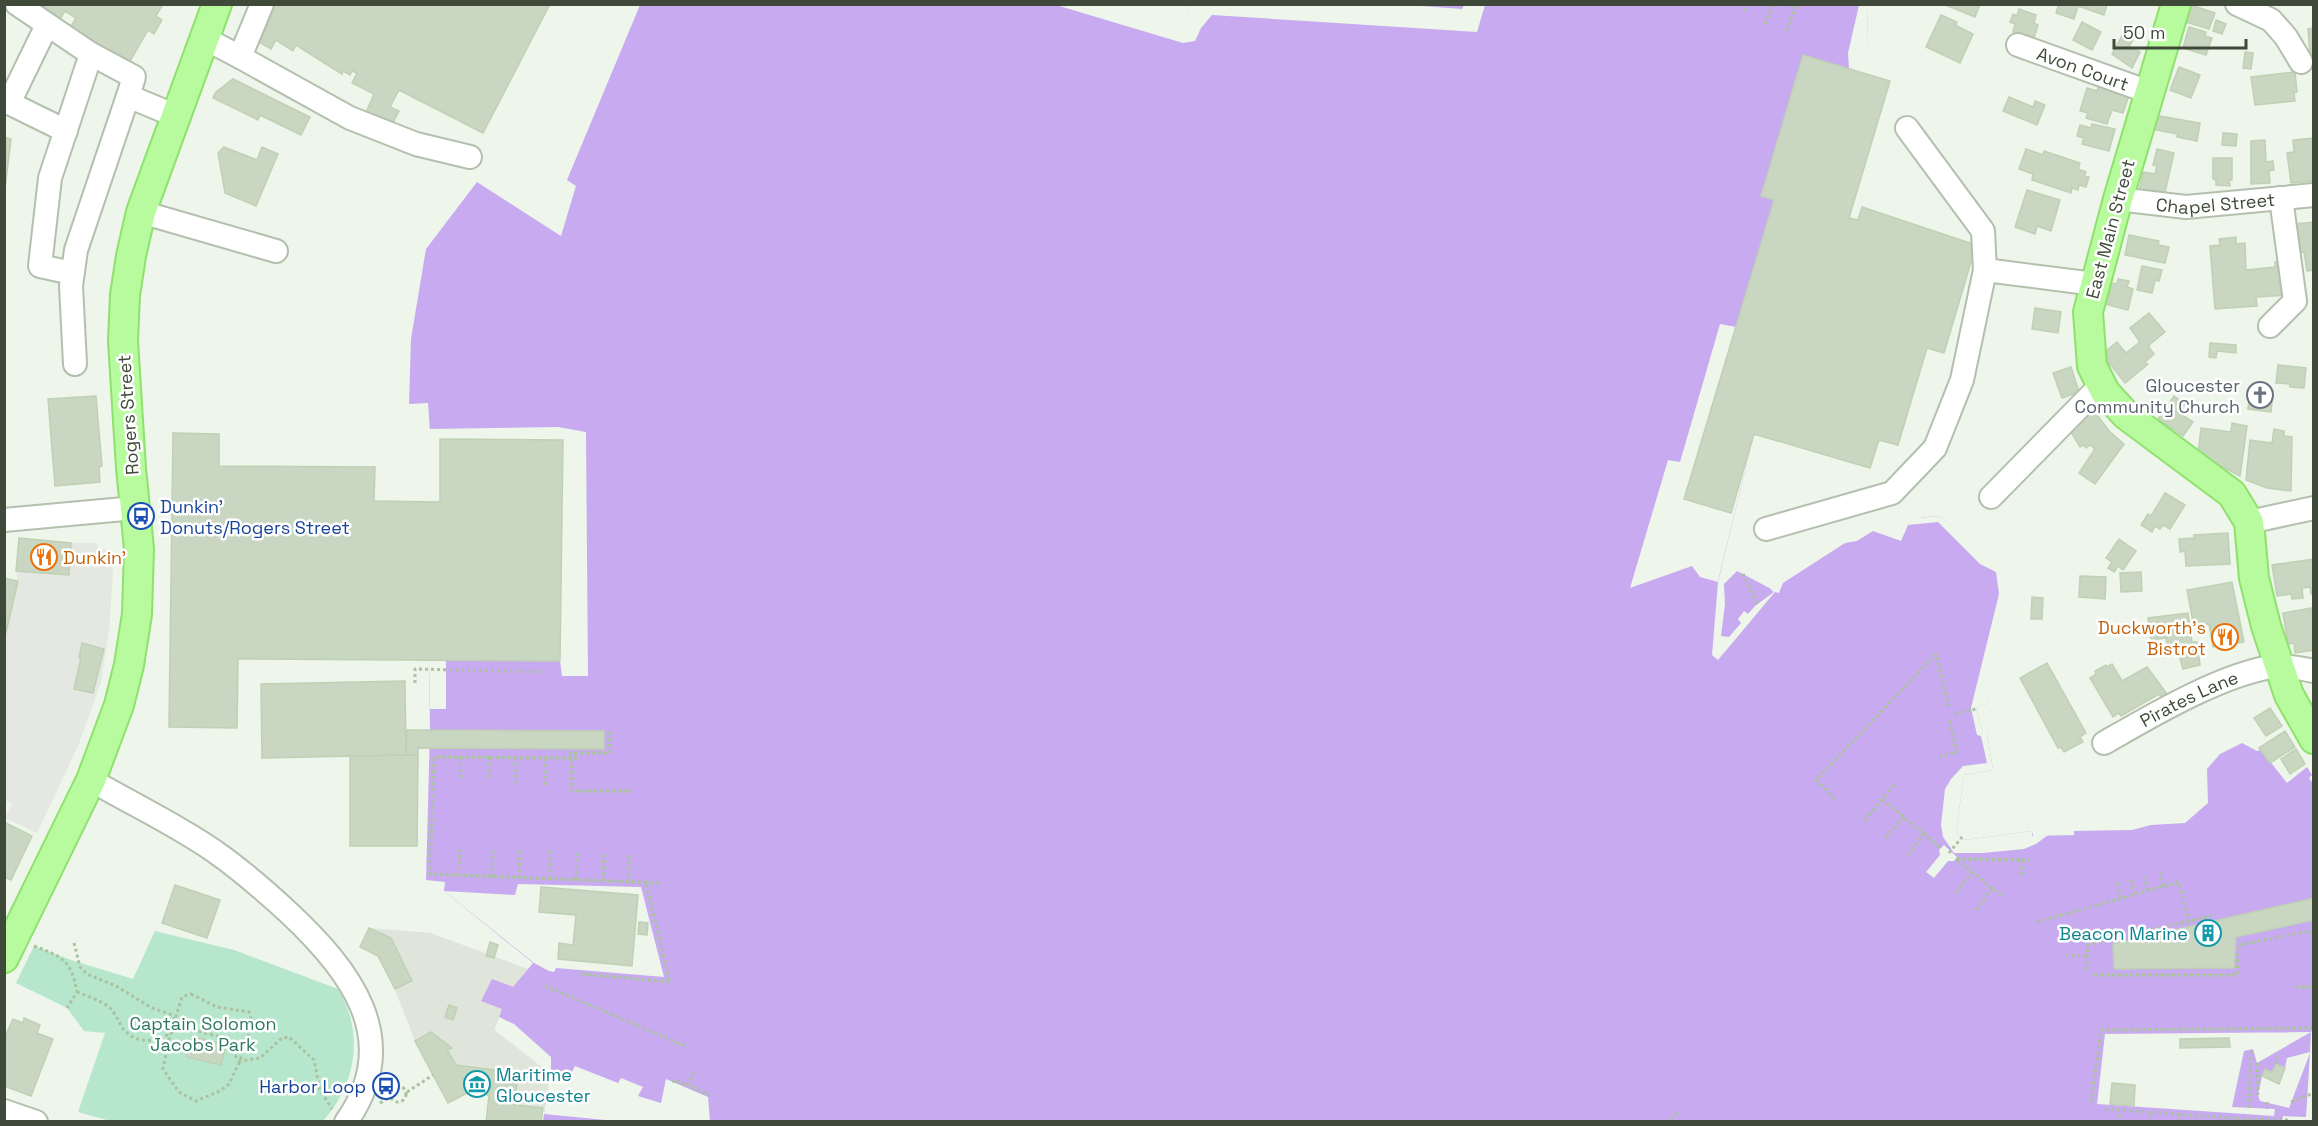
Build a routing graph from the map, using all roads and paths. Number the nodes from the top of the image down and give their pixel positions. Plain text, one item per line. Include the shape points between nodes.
1 (17, 4) edge
2 (217, 4) edge
3 (262, 4) edge
4 (1747, 4) edge
5 (1773, 4) edge
6 (1789, 4) edge
7 (2176, 4) edge
8 (2237, 4) edge
9 (1796, 6) edge
10 (1744, 11) dead end
11 (1765, 24) dead end
12 (47, 25) junction
13 (1786, 31) dead end
14 (204, 38) junction
15 (2018, 45) dead end
16 (91, 54) junction
17 (240, 57) junction
18 (2301, 62) dead end
19 (2149, 92) junction
20 (128, 96) junction
21 (7, 103) edge
22 (176, 116) junction
23 (1907, 128) dead end
24 (66, 130) junction
25 (470, 157) dead end
26 (2313, 195) edge
27 (2281, 198) junction
28 (2118, 199) junction
29 (141, 212) junction
30 (276, 251) dead end
31 (1985, 270) junction
32 (72, 273) junction
33 (2095, 284) junction
34 (2270, 326) dead end
35 (75, 364) dead end
36 (2102, 385) junction
37 (1991, 497) dead end
38 (135, 508) junction
39 (2313, 508) edge
40 (4, 520) edge
41 (2250, 522) junction
42 (1766, 529) dead end
43 (1743, 574) dead end
44 (1758, 605) dead end
45 (2278, 666) junction
46 (2313, 670) edge
47 (545, 672) dead end
48 (414, 683) dead end
49 (1949, 709) dead end
50 (1976, 709) dead end
51 (1954, 714) dead end
52 (1949, 719) dead end
53 (609, 732) dead end
54 (2313, 739) edge
55 (2104, 743) dead end
56 (460, 757) junction
57 (489, 757) junction
58 (515, 757) junction
59 (1939, 757) dead end
60 (545, 758) junction
61 (571, 758) junction
62 (577, 758) dead end
63 (461, 779) dead end
64 (91, 780) junction
65 (489, 780) dead end
66 (515, 783) dead end
67 (1894, 785) dead end
68 (545, 786) dead end
69 (632, 791) dead end
70 (1835, 799) dead end
71 (1882, 799) junction
72 (1904, 817) junction
73 (1865, 820) dead end
74 (1924, 833) junction
75 (1962, 837) dead end
76 (1886, 838) dead end
77 (460, 848) dead end
78 (1941, 848) dead end
79 (493, 849) dead end
80 (520, 850) dead end
81 (550, 850) dead end
82 (577, 851) dead end
83 (604, 853) dead end
84 (1949, 853) dead end
85 (629, 854) dead end
86 (1908, 855) dead end
87 (2022, 860) junction
88 (2030, 860) dead end
89 (1972, 872) junction
90 (2160, 872) dead end
91 (459, 876) junction
92 (2144, 876) dead end
93 (492, 877) junction
94 (519, 878) junction
95 (2022, 878) dead end
96 (550, 879) junction
97 (576, 880) junction
98 (2131, 880) dead end
99 (603, 881) junction
100 (629, 882) junction
101 (646, 882) junction
102 (659, 883) dead end
103 (2117, 883) dead end
104 (2164, 886) junction
105 (1992, 888) junction
106 (2148, 891) junction
107 (1956, 893) dead end
108 (2135, 894) junction
109 (2003, 897) dead end
110 (2121, 898) junction
111 (1976, 910) dead end
112 (2214, 915) dead end
113 (2188, 921) junction
114 (2037, 922) dead end
115 (2180, 923) junction
116 (2181, 929) dead end
117 (2313, 935) edge
118 (74, 943) dead end
119 (34, 946) dead end
120 (2065, 955) dead end
121 (2087, 957) junction
122 (4, 958) edge
123 (2086, 970) dead end
124 (582, 974) dead end
125 (2094, 975) dead end
126 (545, 986) dead end
127 (2296, 987) dead end
128 (2313, 987) edge
129 (555, 990) dead end
130 (77, 992) junction
131 (2313, 995) edge
132 (570, 996) junction
133 (67, 1008) dead end
134 (174, 1018) junction
135 (180, 1026) junction
136 (170, 1035) junction
137 (687, 1047) dead end
138 (2251, 1049) dead end
139 (2277, 1052) dead end
140 (240, 1061) junction
141 (2257, 1063) dead end
142 (2276, 1064) dead end
143 (693, 1072) dead end
144 (433, 1076) dead end
145 (674, 1083) dead end
146 (700, 1090) junction
147 (407, 1092) junction
148 (2313, 1093) edge
149 (709, 1095) dead end
150 (2258, 1095) dead end
151 (390, 1097) junction
152 (2091, 1102) dead end
153 (2266, 1102) dead end
154 (2291, 1102) dead end
155 (380, 1103) dead end
156 (2249, 1108) dead end
157 (2267, 1109) dead end
158 (2105, 1110) dead end
159 (4, 1111) edge
160 (1680, 1111) dead end
161 (2121, 1111) junction
162 (2151, 1113) junction
163 (2180, 1114) junction
164 (339, 1116) edge
165 (2206, 1116) junction
166 (2240, 1118) junction
167 (2232, 1120) edge
168 (2289, 1120) edge
169 (36, 1122) edge
170 (1666, 1122) edge
171 (2117, 1122) edge
172 (2148, 1122) edge
173 (2177, 1122) edge
174 (2204, 1122) edge
175 (2260, 1122) edge

1 - 12 street
2 - 14 main road, Rogers Street
3 - 17 street
4 - 10 path
5 - 11 path
6 - 9 path
7 - 19 main road, East Main Street
8 - 18 street via 2271,20
9 - 13 path
12 - 16 street
12 - 21 street
14 - 17 street
14 - 22 main road, Rogers Street
15 - 19 street, Avon Court
16 - 20 street via 134,77
16 - 24 street
17 - 25 street via 350,118 416,144
19 - 28 main road, East Main Street
20 - 22 street
20 - 32 street via 76,250
21 - 24 street
22 - 29 main road, Rogers Street
23 - 31 street via 1983,231
24 - 32 street via 50,178 40,266
26 - 27 street, Chapel Street
27 - 28 street, Chapel Street via 2186,207
27 - 34 street via 2295,301
28 - 33 main road, East Main Street
29 - 30 street
29 - 38 main road, Rogers Street via 125,295 123,341
31 - 33 street
31 - 42 street via 1962,380 1935,448 1892,493
32 - 35 street
33 - 36 main road, East Main Street via 2088,312 2092,366
36 - 37 street
36 - 41 main road, East Main Street via 2126,416 2232,494
38 - 40 street
38 - 64 main road, Rogers Street via 139,549 137,614 129,665 119,705
39 - 41 street
41 - 45 main road, East Main Street via 2254,578
43 - 44 path
45 - 46 street
45 - 54 main road, East Main Street
45 - 55 street, Pirates Lane via 2239,676 2184,699
47 - 48 path via 415,669
49 - 70 path via 1935,654 1816,780
50 - 51 path
52 - 59 path via 1957,752
53 - 61 path via 610,753 571,753
56 - 57 path
56 - 63 path
56 - 91 path via 434,757 428,874
57 - 58 path
57 - 65 path
58 - 60 path
58 - 66 path
60 - 61 path
60 - 68 path
61 - 62 path
61 - 69 path via 572,791
64 - 122 main road, Rogers Street
64 - 164 street via 173,825 245,874 301,924 347,976 366,1016 370,1063 369,1074
67 - 71 path
71 - 72 path
71 - 73 path
72 - 74 path
72 - 76 path
74 - 78 path
74 - 86 path
75 - 84 path
77 - 91 path
79 - 93 path
80 - 94 path
81 - 96 path
82 - 97 path
83 - 99 path
85 - 100 path
87 - 88 path
87 - 89 path via 1956,859
87 - 95 path
89 - 105 path
89 - 107 path
90 - 104 path
91 - 93 path
92 - 106 path
93 - 94 path
94 - 96 path
96 - 97 path
97 - 99 path
98 - 108 path
99 - 100 path
100 - 101 path
101 - 102 path
101 - 124 path via 670,982
103 - 110 path
104 - 106 path
104 - 113 path via 2180,882
105 - 109 path
105 - 111 path
106 - 108 path
108 - 110 path
110 - 114 path
112 - 113 path
113 - 115 path
115 - 116 path
115 - 121 path via 2088,945
117 - 125 path via 2310,931 2240,945 2237,975
118 - 134 path via 80,967 87,974
119 - 130 path via 61,957 74,977
120 - 121 path
121 - 123 path
126 - 132 path
127 - 128 path
129 - 132 path
130 - 133 path
130 - 136 path via 110,1008 134,1037 156,1040
131 - 152 path via 2312,1028 2101,1030
132 - 137 path
134 - 135 path
134 - 136 path
134 - 140 path via 182,997 190,994 217,1007 249,1012 252,1023
135 - 136 path
135 - 140 path via 227,1040
136 - 140 path via 163,1069 179,1092 196,1101 229,1084
138 - 156 path
139 - 142 path
140 - 164 path via 260,1058 282,1038 289,1037 314,1060 320,1090
141 - 150 path
143 - 146 path via 688,1085
144 - 147 path
145 - 146 path via 675,1080
146 - 149 path
147 - 151 path via 402,1101
147 - 151 path via 396,1086
148 - 154 path
151 - 155 path
153 - 157 path
158 - 161 path
159 - 169 street
160 - 170 path
161 - 162 path
161 - 171 path
162 - 163 path
162 - 172 path
163 - 165 path
163 - 173 path
165 - 167 path
165 - 174 path
166 - 167 path
166 - 168 path
166 - 175 path

